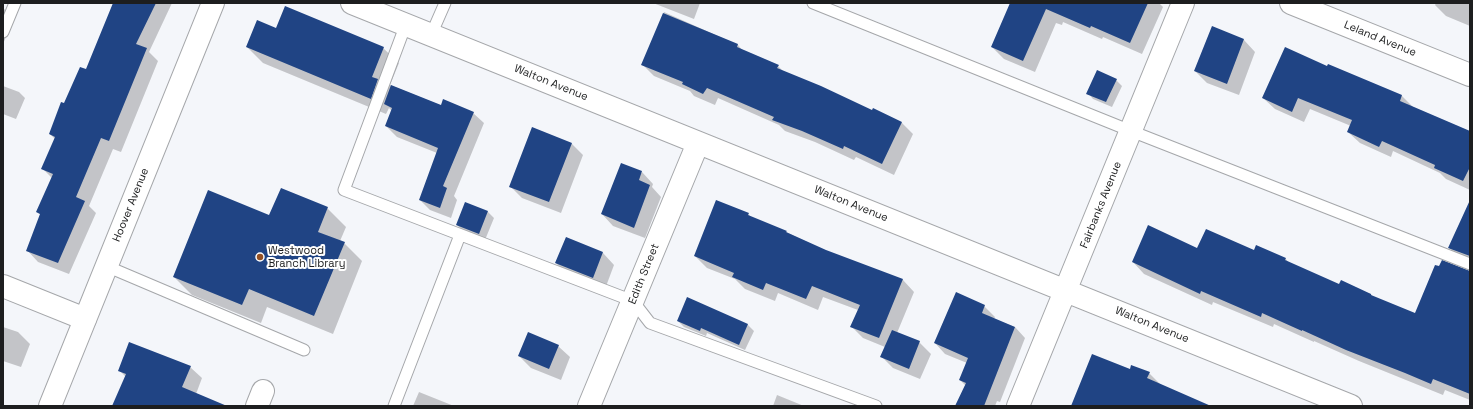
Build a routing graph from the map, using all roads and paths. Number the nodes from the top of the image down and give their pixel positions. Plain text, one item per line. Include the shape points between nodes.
1 (15, 3) edge
2 (213, 3) edge
3 (352, 3) edge
4 (445, 3) edge
5 (813, 3) edge
6 (1183, 3) edge
7 (1291, 3) edge
8 (406, 24) junction
9 (3, 32) edge
10 (431, 35) junction
11 (1470, 75) edge
12 (1131, 131) junction
13 (698, 142) junction
14 (460, 235) junction
15 (1470, 264) edge
16 (106, 266) junction
17 (3, 286) edge
18 (1066, 291) junction
19 (633, 301) junction
20 (85, 320) junction
21 (304, 350) dead end
22 (50, 406) edge
23 (394, 406) edge
24 (589, 406) edge
25 (876, 406) edge
26 (1018, 406) edge
27 (1351, 406) edge

1 - 9 lane
2 - 16 street, Hoover Avenue
3 - 8 street, Walton Avenue
4 - 10 lane
5 - 12 lane
6 - 12 street, Fairbanks Avenue
7 - 11 street, Leland Avenue
8 - 10 street, Walton Avenue
8 - 14 lane via 344,190
10 - 13 street, Walton Avenue
12 - 15 lane
12 - 18 street, Fairbanks Avenue
13 - 18 street, Walton Avenue
13 - 19 street, Edith Street
14 - 19 lane
14 - 23 lane
16 - 20 street, Hoover Avenue
16 - 21 lane
17 - 20 street
18 - 26 street, Fairbanks Avenue
18 - 27 street, Walton Avenue
19 - 24 street, Edith Street
19 - 25 lane via 650,323
20 - 22 street, Hoover Avenue

